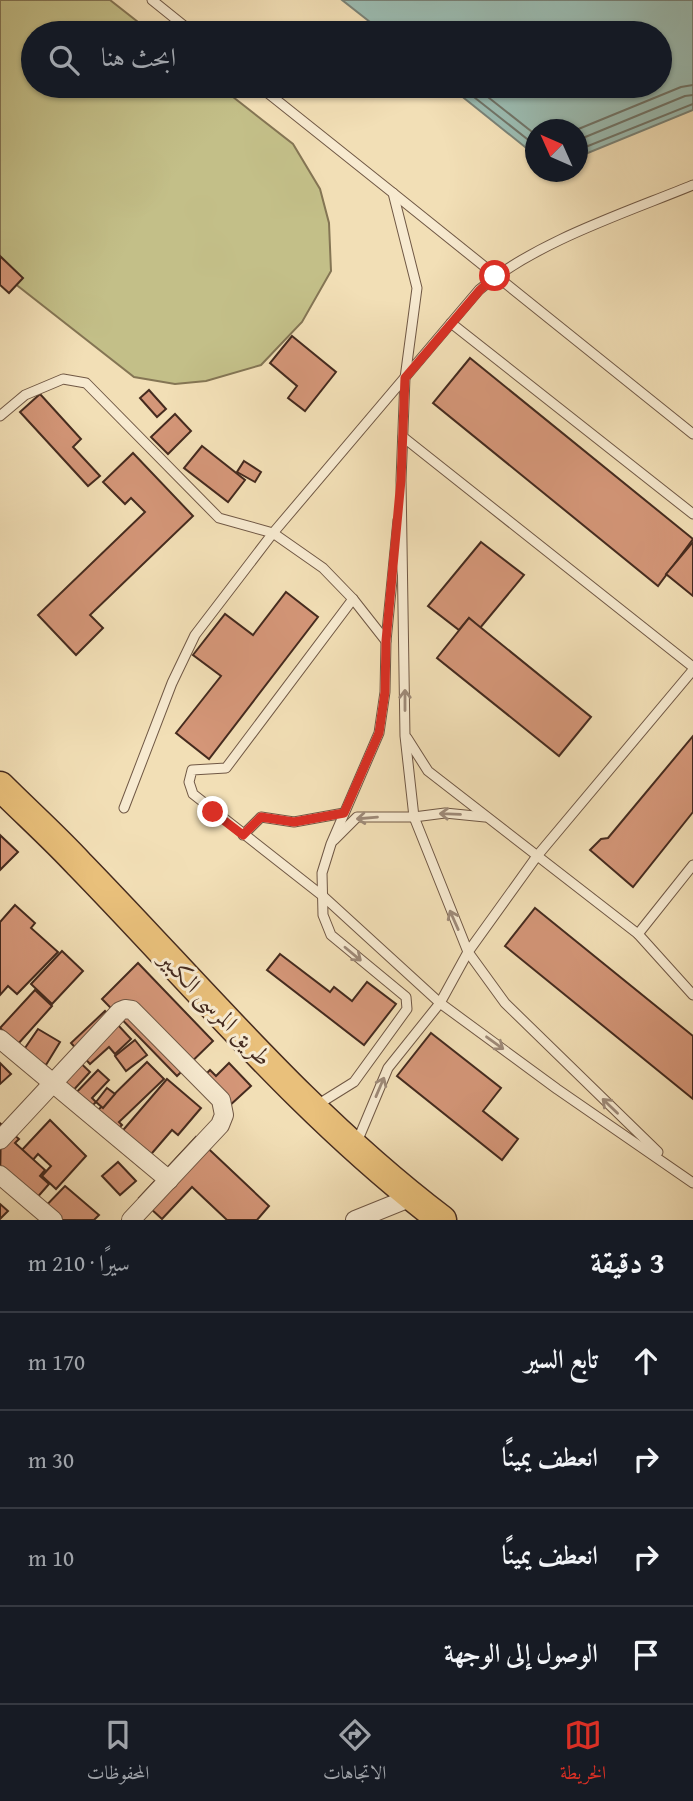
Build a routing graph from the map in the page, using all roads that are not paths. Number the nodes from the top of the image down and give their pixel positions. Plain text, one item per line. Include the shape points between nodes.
1 (152, 0) edge
2 (178, 21) edge
3 (274, 98) edge
4 (693, 185) edge
5 (393, 193) junction
6 (495, 276) junction
7 (451, 323) junction
8 (405, 378) junction
9 (0, 416) edge
10 (693, 434) edge
11 (403, 437) junction
12 (401, 480) junction
13 (693, 514) edge
14 (273, 533) junction
15 (353, 599) junction
16 (386, 641) junction
17 (693, 669) edge
18 (405, 736) junction
19 (0, 786) edge
20 (124, 808) dead end
21 (344, 813) junction
22 (414, 817) junction
23 (487, 817) junction
24 (243, 835) junction
25 (331, 844) junction
26 (537, 856) junction
27 (693, 865) edge
28 (324, 897) junction
29 (638, 934) junction
30 (468, 952) junction
31 (693, 995) edge
32 (440, 1003) junction
33 (0, 1038) edge
34 (52, 1084) junction
35 (313, 1108) junction
36 (0, 1140) edge
37 (357, 1150) junction
38 (677, 1170) junction
39 (0, 1175) edge
40 (169, 1180) junction
41 (693, 1183) edge
42 (412, 1197) junction
43 (53, 1220) edge
44 (131, 1220) edge
45 (355, 1220) edge
46 (442, 1220) edge

1 - 2 lane
3 - 5 lane
4 - 6 lane via 545,248
5 - 6 lane
5 - 8 lane via 417,288
6 - 7 lane
6 - 10 lane
7 - 8 lane
7 - 13 lane
8 - 11 lane
8 - 14 lane
9 - 14 lane via 25,395 63,379 86,383 219,518
11 - 12 lane
11 - 17 lane
12 - 16 lane
18 -> 12 lane
14 - 15 lane via 323,568
14 - 20 lane via 195,635
15 - 16 lane
15 - 24 lane via 226,768 192,770 193,794
16 - 21 lane via 379,733
17 - 26 lane
18 - 22 lane
18 - 23 lane via 428,771
19 - 35 main road, طريق المرسى الكبير
21 - 24 lane via 294,822 261,817
21 - 25 lane
23 -> 22 lane via 445,813
22 -> 25 lane via 357,817
30 -> 22 lane
23 - 26 lane
24 - 28 lane
25 - 28 lane via 323,873
26 - 29 lane
26 - 30 lane
27 - 29 lane
28 - 32 lane
28 -> 35 lane via 323,915 331,935 406,997 407,1009 354,1082
29 - 31 lane
30 - 32 lane
38 -> 30 lane via 505,1003
37 -> 32 lane via 357,1138 388,1068
32 -> 38 lane
33 - 34 street
34 - 36 street
34 - 40 street
34 - 40 street via 120,1011 132,1010 224,1109 220,1125
35 - 37 main road, طريق المرسى الكبير
37 - 42 main road, طريق المرسى الكبير
38 - 41 lane
39 - 43 street
40 - 44 street
42 - 45 street
42 - 46 main road, طريق المرسى الكبير

